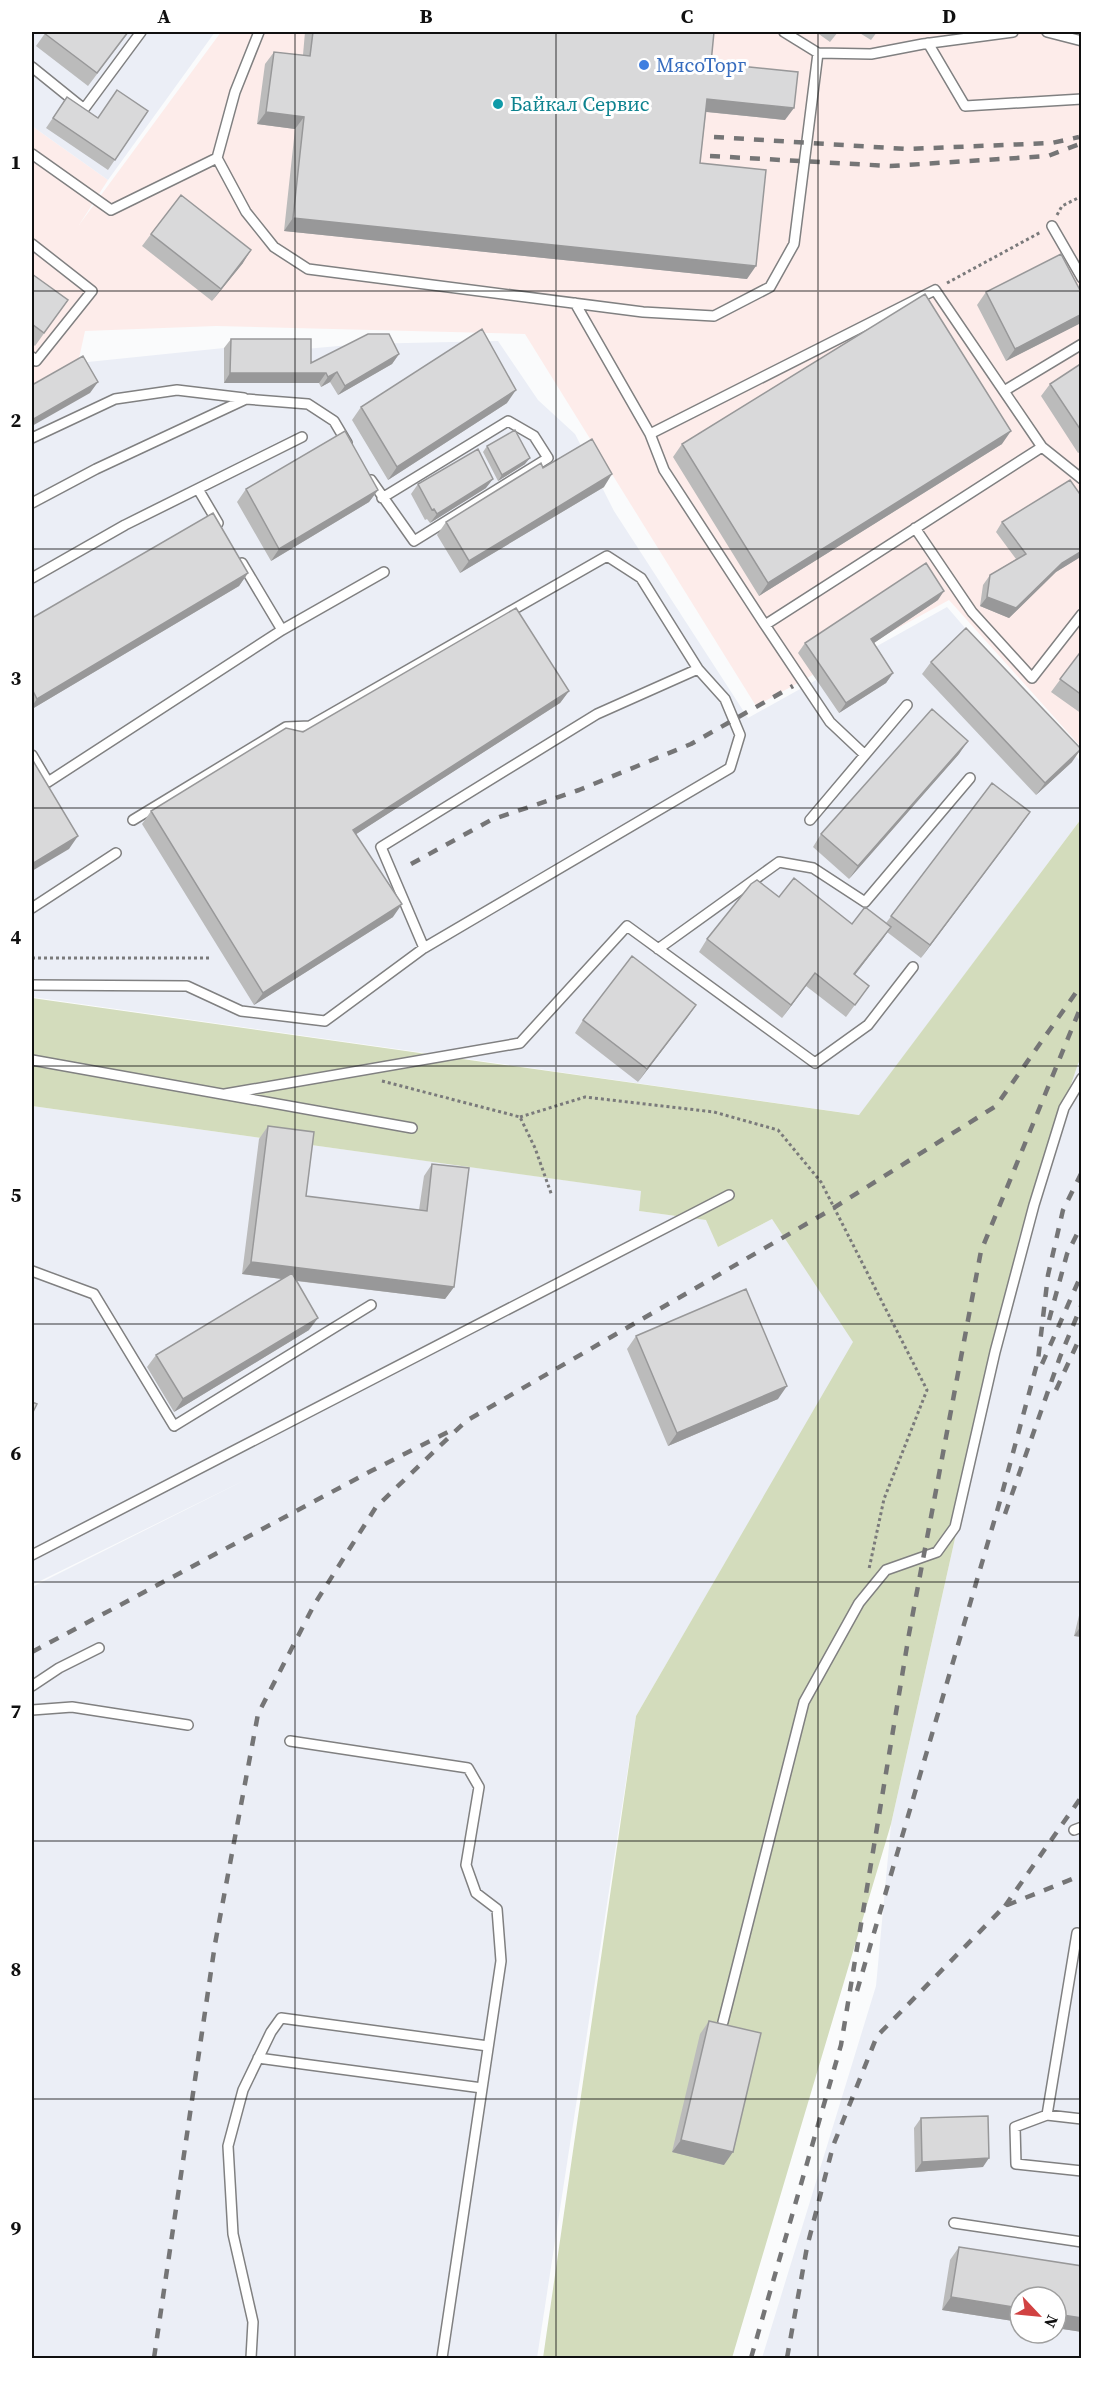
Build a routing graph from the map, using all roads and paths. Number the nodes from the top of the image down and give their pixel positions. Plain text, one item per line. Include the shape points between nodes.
1 (141, 32) edge
2 (259, 32) edge
3 (784, 32) edge
4 (1013, 32) edge
5 (1047, 32) edge
6 (1082, 41) edge
7 (928, 43) junction
8 (818, 53) junction
9 (32, 67) edge
10 (1082, 99) edge
11 (32, 154) edge
12 (217, 158) junction
13 (1082, 196) edge
14 (1052, 226) junction
15 (32, 244) edge
16 (1082, 278) edge
17 (934, 290) junction
18 (575, 303) junction
19 (1082, 344) edge
20 (32, 357) edge
21 (1004, 391) junction
22 (246, 399) junction
23 (650, 434) junction
24 (302, 437) dead end
25 (32, 438) edge
26 (1042, 447) junction
27 (352, 450) edge
28 (364, 469) edge
29 (1082, 479) edge
30 (490, 481) edge
31 (198, 489) junction
32 (495, 490) junction
33 (382, 498) junction
34 (32, 503) edge
35 (915, 528) junction
36 (222, 529) edge
37 (234, 549) edge
38 (384, 572) dead end
39 (32, 578) edge
40 (1082, 614) edge
41 (765, 625) junction
42 (282, 630) junction
43 (698, 669) junction
44 (907, 705) dead end
45 (32, 755) edge
46 (865, 755) junction
47 (970, 778) dead end
48 (133, 820) dead end
49 (810, 820) dead end
50 (116, 854) dead end
51 (32, 908) edge
52 (424, 948) junction
53 (658, 949) junction
54 (32, 958) edge
55 (212, 958) dead end
56 (913, 967) dead end
57 (32, 985) edge
58 (32, 1060) edge
59 (371, 1078) dead end
60 (1082, 1078) edge
61 (225, 1094) junction
62 (520, 1117) junction
63 (412, 1128) dead end
64 (729, 1195) dead end
65 (552, 1196) dead end
66 (32, 1271) edge
67 (371, 1305) dead end
68 (32, 1555) edge
69 (866, 1580) dead end
70 (99, 1648) dead end
71 (32, 1686) edge
72 (32, 1710) edge
73 (188, 1725) dead end
74 (290, 1741) dead end
75 (1077, 1933) dead end
76 (723, 2022) edge
77 (488, 2046) junction
78 (258, 2058) junction
79 (482, 2088) junction
80 (1047, 2115) junction
81 (1082, 2120) edge
82 (1082, 2171) edge
83 (954, 2223) dead end
84 (1082, 2242) edge
85 (251, 2358) edge
86 (442, 2358) edge

1 - 9 lane via 84,109
2 - 12 lane via 235,92
3 - 8 lane
4 - 7 lane
5 - 6 lane
7 - 8 lane via 871,54
7 - 10 lane via 965,106
8 - 18 lane via 794,244 770,287 714,316
11 - 12 lane via 111,210
12 - 18 lane via 246,212 274,247 308,268
13 - 14 path via 1062,206
14 - 16 lane
14 - 17 path
15 - 20 lane via 92,291 36,361
17 - 21 lane
17 - 23 lane
18 - 23 lane
19 - 21 lane
21 - 26 lane
22 - 25 lane via 177,390 115,399
22 - 27 lane via 308,404 334,421
22 - 34 lane
23 - 41 lane via 664,470
24 - 31 lane
26 - 29 lane
26 - 35 lane
28 - 33 lane
30 - 32 lane
31 - 36 lane
31 - 39 lane
32 - 33 lane via 414,541
32 - 33 lane via 548,458 534,436 508,421 473,449
35 - 40 lane via 972,612 1032,678
35 - 41 lane
37 - 42 lane
38 - 42 lane
41 - 46 lane via 830,722
42 - 45 lane via 48,782
43 - 48 lane via 641,578 607,556 310,726 286,727
43 - 52 lane via 725,699 740,735 729,768
43 - 52 lane via 597,714 381,847
44 - 46 lane
46 - 49 lane
47 - 53 lane via 864,902 813,868 779,862
50 - 51 lane
52 - 57 lane via 325,1020 241,1011 187,986
53 - 56 lane via 814,1063 868,1025
53 - 61 lane via 627,926 520,1042
54 - 55 path
58 - 61 lane
59 - 62 path
60 - 76 lane via 1064,1108 1034,1205 955,1527 937,1552 886,1570 859,1603 804,1702
61 - 63 lane
62 - 65 path
62 - 69 path via 585,1097 714,1112 778,1130 821,1182 927,1390 884,1499
64 - 68 lane
66 - 67 lane via 94,1294 174,1426
70 - 71 lane
72 - 73 lane via 72,1707
74 - 77 lane via 468,1768 480,1787 466,1865 476,1893 497,1909 501,1961
75 - 80 lane
77 - 78 lane via 281,2018
77 - 79 lane
78 - 79 lane
78 - 85 lane via 243,2090 228,2146 233,2234 253,2322
79 - 86 lane
80 - 81 lane
80 - 82 lane via 1015,2127 1016,2164
83 - 84 lane

